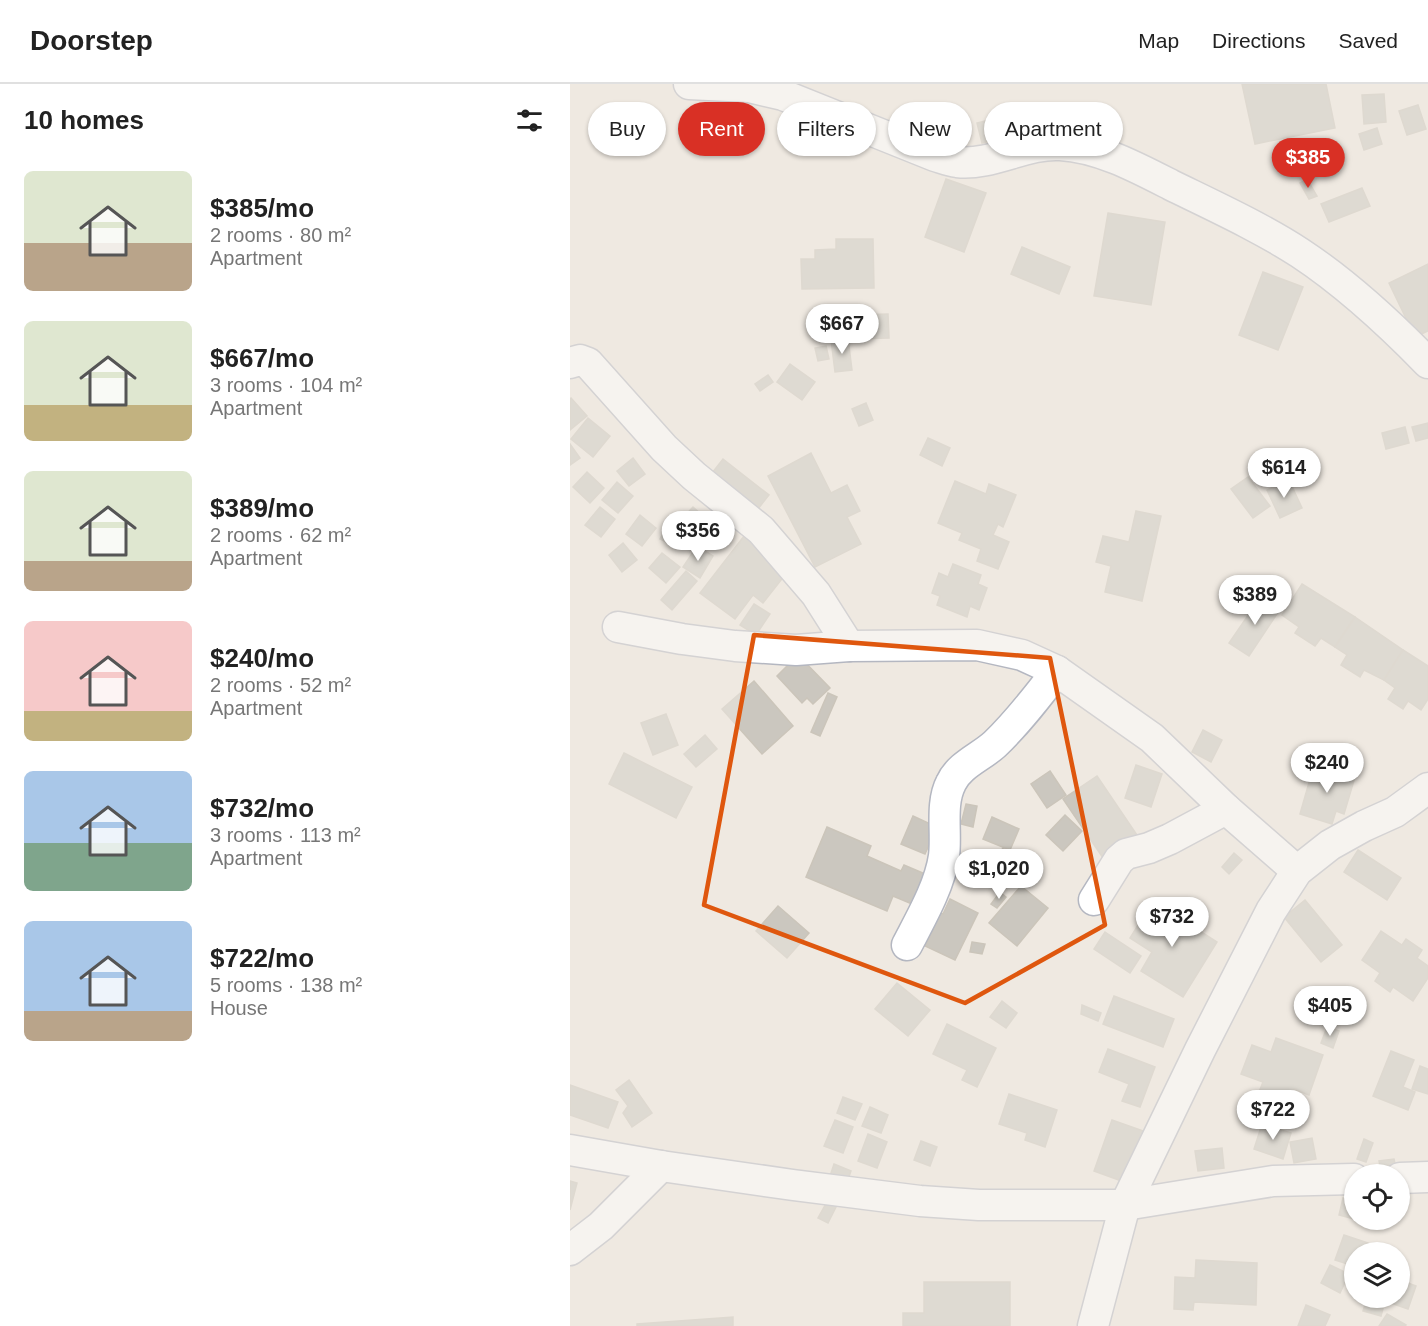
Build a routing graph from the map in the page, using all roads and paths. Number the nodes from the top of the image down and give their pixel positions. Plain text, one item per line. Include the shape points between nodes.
1 (689, 84) edge
2 (570, 363) edge
3 (1428, 363) edge
4 (618, 627) dead end
5 (849, 646) junction
6 (1057, 671) junction
7 (1428, 788) edge
8 (1226, 809) junction
9 (1297, 871) junction
10 (1094, 900) dead end
11 (907, 945) dead end
12 (570, 1150) edge
13 (661, 1166) junction
14 (1428, 1177) edge
15 (1410, 1178) edge
16 (1344, 1179) edge
17 (1125, 1205) junction
18 (570, 1250) edge
19 (1093, 1326) edge

1 - 3 street via 749,87 783,95 959,162 1060,145 1104,155 1200,199 1299,252 1396,330
2 - 5 street via 588,363 664,448 761,530 816,594
4 - 5 street via 735,646 796,650
5 - 6 street via 977,645 1022,655
6 - 8 street via 1152,738
6 - 11 street via 994,745 966,765 951,783 945,811 944,857 931,897
7 - 9 street via 1395,812 1330,845
8 - 9 street
8 - 10 street via 1170,839 1126,855
9 - 17 street via 1242,965
12 - 13 street
13 - 17 street via 920,1201
13 - 18 street via 601,1226
14 - 15 street
16 - 17 street via 1273,1181
17 - 19 street

